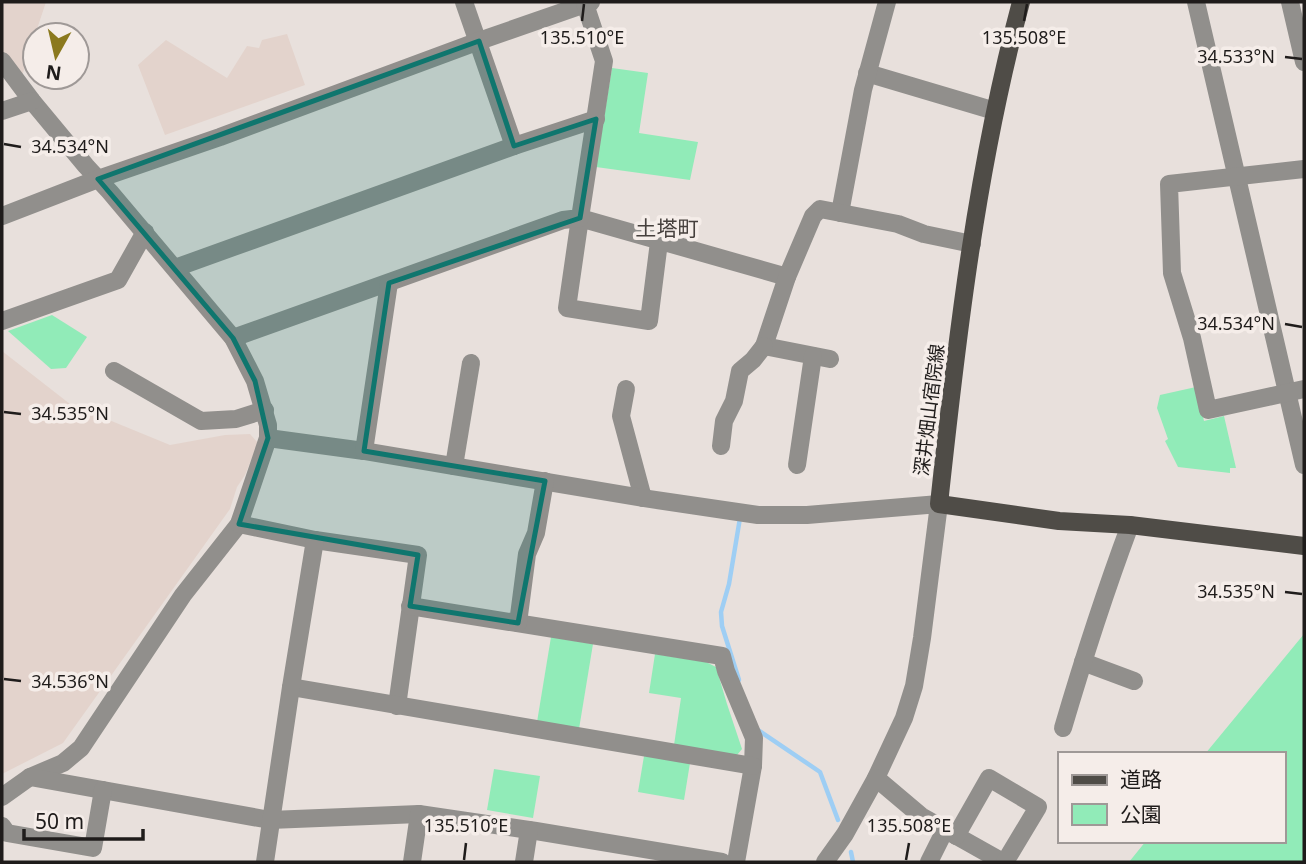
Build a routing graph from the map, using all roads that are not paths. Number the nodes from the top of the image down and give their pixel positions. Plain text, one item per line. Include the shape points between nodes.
1 (464, 2) edge
2 (887, 2) edge
3 (1021, 2) edge
4 (1196, 2) edge
5 (1290, 2) edge
6 (588, 3) edge
7 (478, 41) junction
8 (2, 61) edge
9 (1304, 62) edge
10 (867, 73) junction
11 (32, 101) junction
12 (2, 111) edge
13 (995, 111) junction
14 (596, 119) junction
15 (514, 146) junction
16 (1304, 169) edge
17 (1237, 176) junction
18 (98, 179) junction
19 (840, 213) junction
20 (2, 216) edge
21 (580, 218) junction
22 (145, 232) junction
23 (659, 242) junction
24 (972, 244) junction
25 (175, 268) junction
26 (787, 277) junction
27 (389, 283) junction
28 (2, 321) edge
29 (233, 338) junction
30 (764, 346) junction
31 (471, 363) dead end
32 (114, 371) dead end
33 (625, 389) dead end
34 (1296, 391) edge
35 (265, 410) junction
36 (268, 438) junction
37 (721, 446) dead end
38 (364, 451) junction
39 (797, 465) dead end
40 (1304, 465) edge
41 (454, 466) junction
42 (545, 481) junction
43 (643, 498) junction
44 (939, 504) junction
45 (239, 524) junction
46 (1130, 526) junction
47 (315, 540) junction
48 (1304, 546) edge
49 (410, 606) junction
50 (518, 623) junction
51 (1083, 662) junction
52 (1134, 681) dead end
53 (291, 687) junction
54 (397, 706) junction
55 (1063, 728) dead end
56 (753, 766) junction
57 (30, 778) junction
58 (876, 778) junction
59 (103, 790) junction
60 (2, 797) edge
61 (419, 814) junction
62 (270, 820) junction
63 (2, 826) edge
64 (529, 830) junction
65 (950, 833) junction
66 (826, 861) edge
67 (265, 862) edge
68 (412, 862) edge
69 (524, 862) edge
70 (722, 862) edge
71 (736, 862) edge
72 (929, 862) edge
73 (1004, 862) edge

1 - 7 street
2 - 10 street
3 - 13 main road, 深井畑山宿院線
4 - 17 street
5 - 9 street
6 - 7 street
6 - 14 street via 604,61
7 - 15 street
7 - 18 street
8 - 11 street
10 - 13 street
10 - 19 street
11 - 12 street
11 - 18 street
13 - 24 main road, 深井畑山宿院線
14 - 15 street
14 - 21 street
15 - 25 street
16 - 17 street
17 - 34 street
17 - 34 street via 1169,184 1172,273 1208,410
18 - 20 street
18 - 22 street
19 - 24 street
19 - 26 street via 820,209 813,216
21 - 23 street
21 - 23 street via 567,308 649,321
21 - 27 street via 563,220
22 - 25 street
22 - 28 street via 118,281
23 - 26 street
24 - 44 main road, 深井畑山宿院線
25 - 29 street
26 - 30 street
27 - 29 street
27 - 38 street
29 - 35 street
30 - 37 street via 740,371
30 - 39 street via 821,357
31 - 41 street
32 - 35 street via 201,421 236,419
33 - 43 street via 621,416
34 - 40 street
35 - 36 street
36 - 38 street
36 - 45 street
38 - 41 street
41 - 42 street
42 - 43 street
42 - 50 street via 536,533 527,554
43 - 44 street via 758,515
44 - 46 main road, 深井畑山宿院線
44 - 58 street via 915,686
45 - 47 street
45 - 57 street via 183,595 81,748 63,763
46 - 48 main road, 深井畑山宿院線
46 - 51 street
47 - 49 street via 418,555
47 - 53 street
49 - 50 street
49 - 54 street
50 - 56 street via 722,656 754,738
51 - 52 street
51 - 55 street
53 - 54 street
53 - 62 street
54 - 56 street
56 - 71 street
57 - 59 street
57 - 60 street
58 - 65 street via 921,816
58 - 66 street
59 - 62 street
59 - 63 street via 93,848 7,834
61 - 62 street
61 - 64 street
61 - 68 street
62 - 67 street
64 - 69 street
64 - 70 street
65 - 72 street
65 - 73 street
65 - 73 street via 989,778 1038,807

